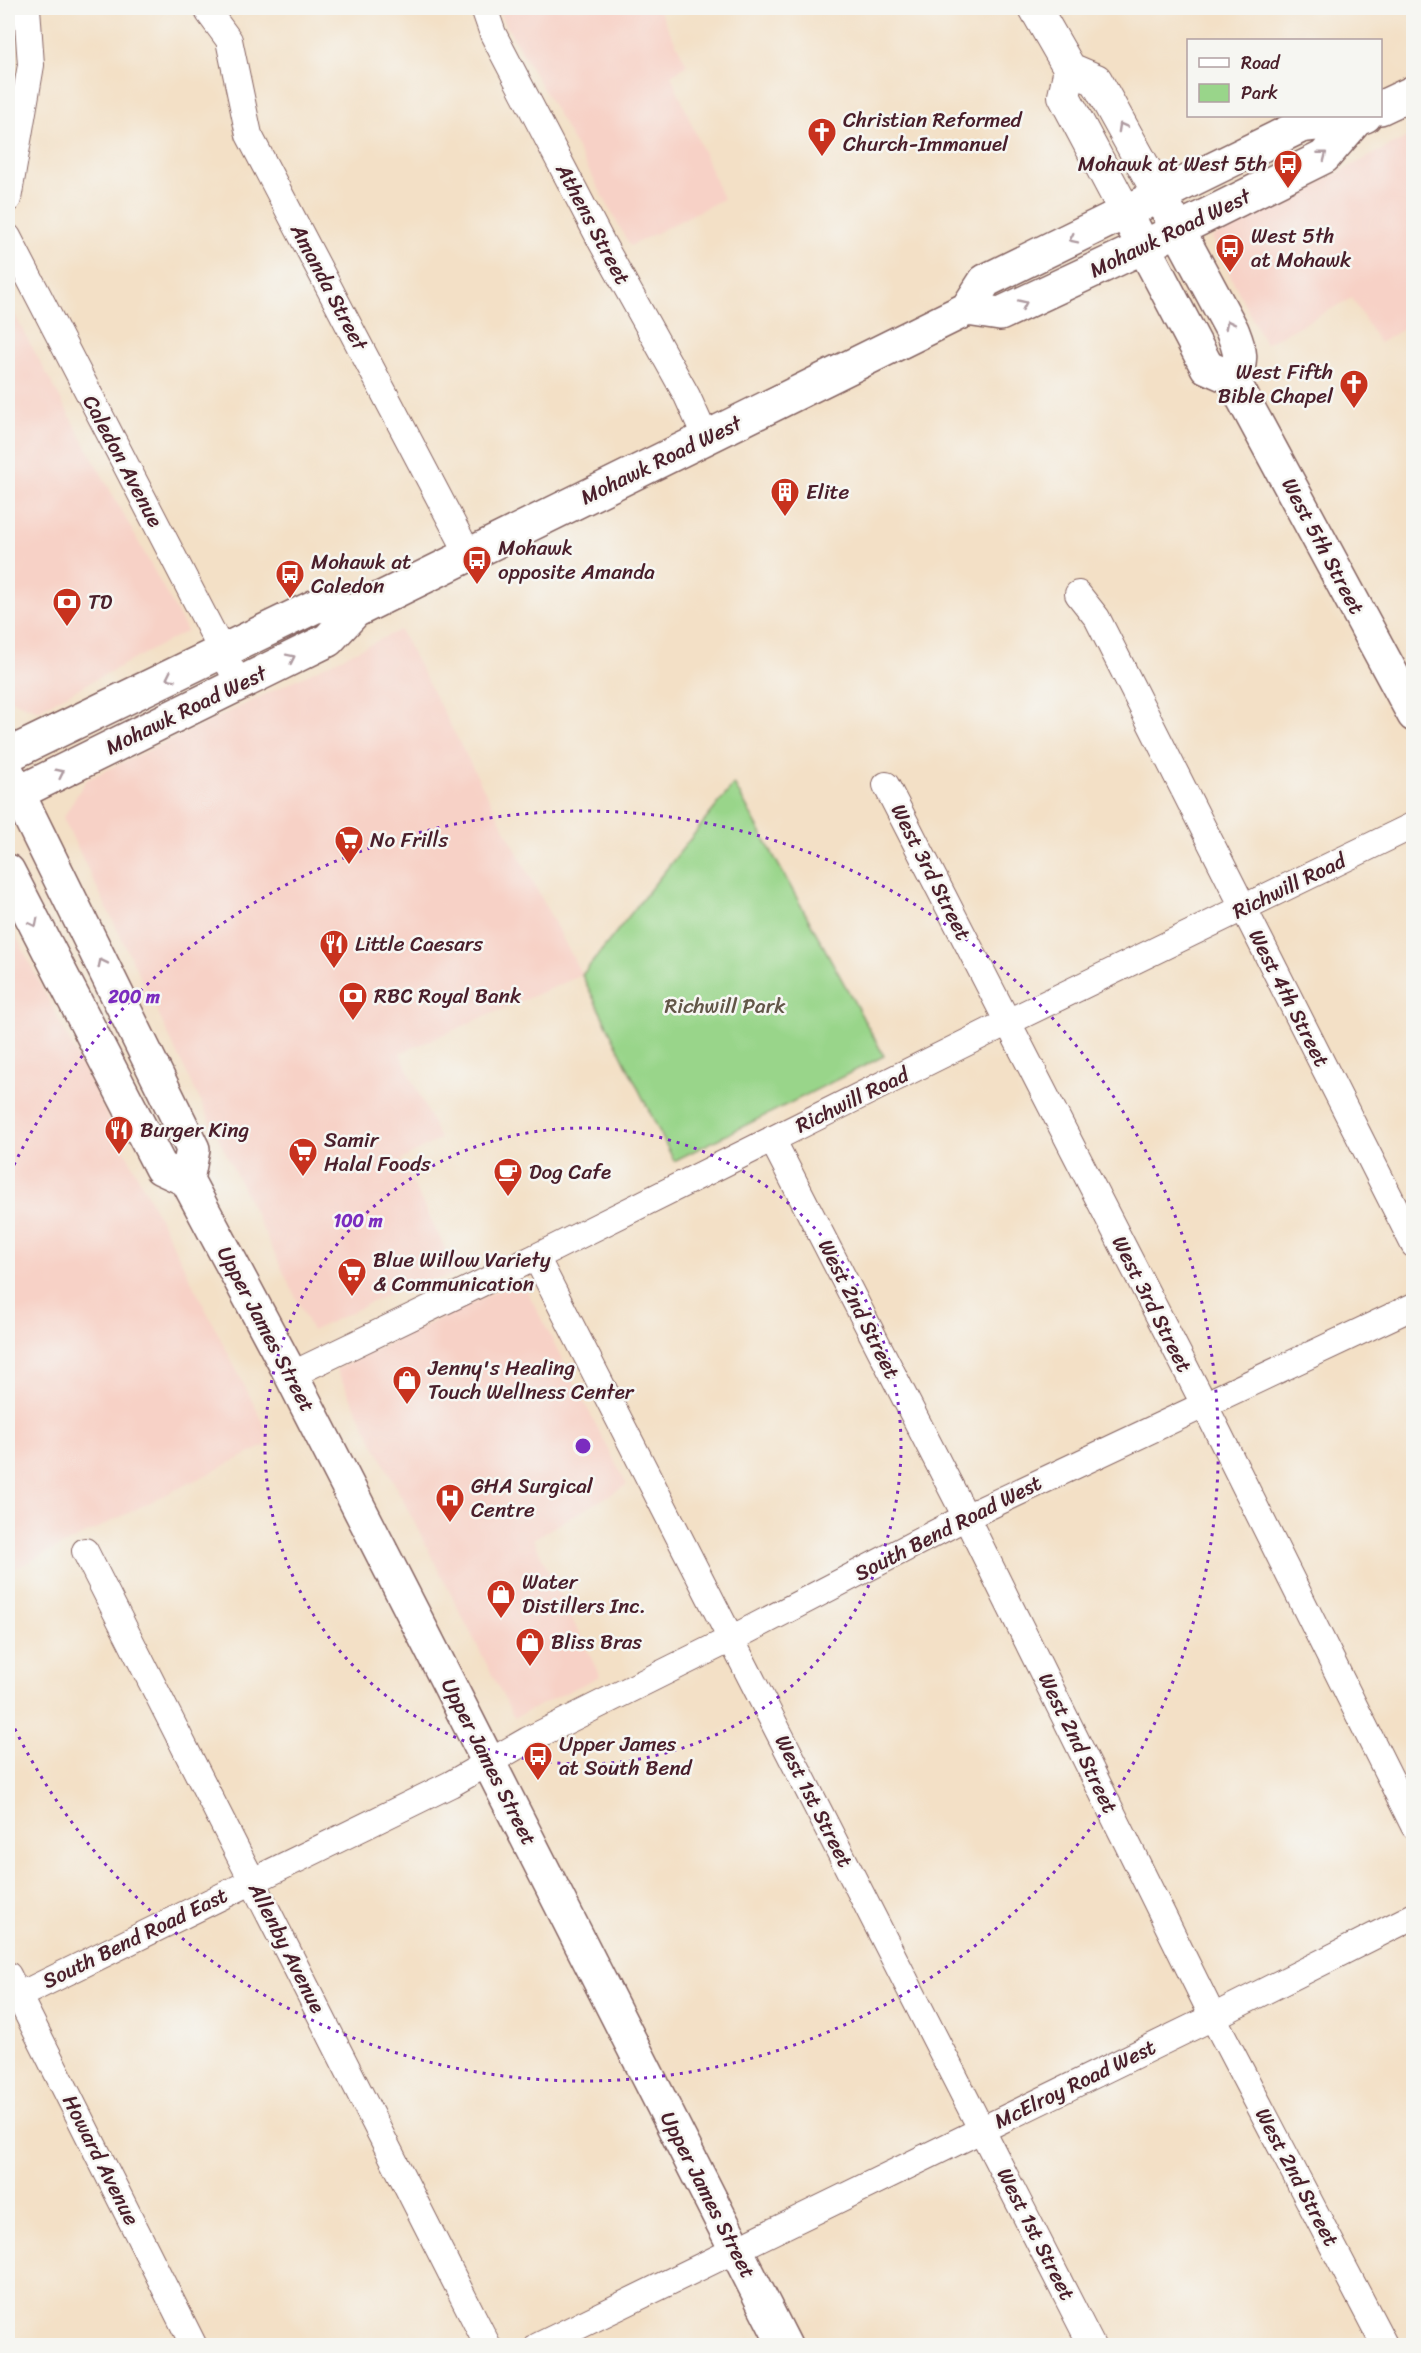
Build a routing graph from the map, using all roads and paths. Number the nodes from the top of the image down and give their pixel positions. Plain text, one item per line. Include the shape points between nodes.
1 (27, 8) edge
2 (484, 8) edge
3 (1035, 8) edge
4 (209, 13) dead end
5 (1070, 69) junction
6 (1413, 92) edge
7 (1382, 107) edge
8 (1351, 117) edge
9 (1365, 117) edge
10 (1160, 196) junction
11 (8, 199) edge
12 (1126, 213) junction
13 (1178, 229) junction
14 (8, 237) edge
15 (1143, 247) junction
16 (967, 309) junction
17 (1232, 378) junction
18 (706, 438) junction
19 (469, 555) junction
20 (1078, 594) dead end
21 (355, 610) junction
22 (223, 652) junction
23 (239, 684) junction
24 (1413, 715) edge
25 (8, 754) edge
26 (886, 784) dead end
27 (11, 788) edge
28 (1413, 825) edge
29 (8, 871) edge
30 (1243, 909) junction
31 (1008, 1022) junction
32 (154, 1073) junction
33 (772, 1139) junction
34 (147, 1141) junction
35 (188, 1180) junction
36 (1413, 1245) edge
37 (536, 1257) junction
38 (1413, 1306) edge
39 (291, 1375) junction
40 (1204, 1404) junction
41 (966, 1517) junction
42 (85, 1551) dead end
43 (731, 1639) junction
44 (489, 1763) junction
45 (1413, 1826) edge
46 (252, 1880) junction
47 (1413, 1916) edge
48 (11, 1991) edge
49 (1213, 2017) junction
50 (983, 2129) junction
51 (736, 2250) junction
52 (194, 2346) edge
53 (488, 2346) edge
54 (538, 2346) edge
55 (785, 2346) edge
56 (1092, 2346) edge
57 (1385, 2346) edge

1 - 11 street via 31,66
2 - 18 street, Athens Street via 499,45
3 - 5 street
4 - 19 street, Amanda Street via 230,40 249,135
10 -> 5 street via 1096,80
5 - 12 street via 1064,96
6 - 7 main road, Mohawk Road West
8 - 10 main road, Mohawk Road West via 1300,126
13 -> 9 main road, Mohawk Road West via 1324,157
10 - 12 main road, Mohawk Road West
10 - 13 main road
12 - 15 main road
12 -> 16 main road, Mohawk Road West via 985,280
13 - 15 main road, Mohawk Road West
17 -> 13 main road via 1240,368 1232,330
14 - 22 street, Caledon Avenue
16 -> 15 main road, Mohawk Road West via 1000,315
15 - 17 main road via 1206,367
16 - 18 main road, Mohawk Road West
17 - 24 main road, West 5th Street
18 - 19 main road, Mohawk Road West
19 - 21 main road, Mohawk Road West
20 - 30 street, West 4th Street via 1097,618
21 - 22 main road, Mohawk Road West via 318,605
23 -> 21 main road, Mohawk Road West via 328,640
22 - 23 street, Caledon Avenue
22 -> 25 main road, Mohawk Road West
27 -> 23 main road, Mohawk Road West
26 - 31 street, West 3rd Street
32 -> 27 main road
28 - 30 street, Richwill Road
29 -> 34 main road
30 - 31 street, Richwill Road
30 - 36 street, West 4th Street
31 - 33 street, Richwill Road
31 - 40 street, West 3rd Street
32 - 34 main road via 155,1111
32 - 35 main road via 193,1149
33 - 37 street, Richwill Road
33 - 41 street, West 2nd Street
34 - 35 main road via 161,1168
35 - 39 main road, Upper James Street
37 - 39 street, Richwill Road
37 - 43 street, West 1st Street
38 - 40 street, South Bend Road West
39 - 44 main road, Upper James Street
40 - 41 street, South Bend Road West
40 - 45 street, West 3rd Street
41 - 43 street, South Bend Road West
41 - 49 street, West 2nd Street
42 - 46 street, Allenby Avenue
43 - 44 street, South Bend Road West
43 - 50 street, West 1st Street
44 - 46 street, South Bend Road East
44 - 51 main road, Upper James Street
46 - 48 street, South Bend Road East
46 - 53 street, Allenby Avenue
47 - 49 street, McElroy Road West
48 - 52 street, Howard Avenue
49 - 50 street, McElroy Road West
49 - 57 street, West 2nd Street
50 - 51 street, McElroy Road West
50 - 56 street, West 1st Street
51 - 54 street, McElroy Road West
51 - 55 main road, Upper James Street

